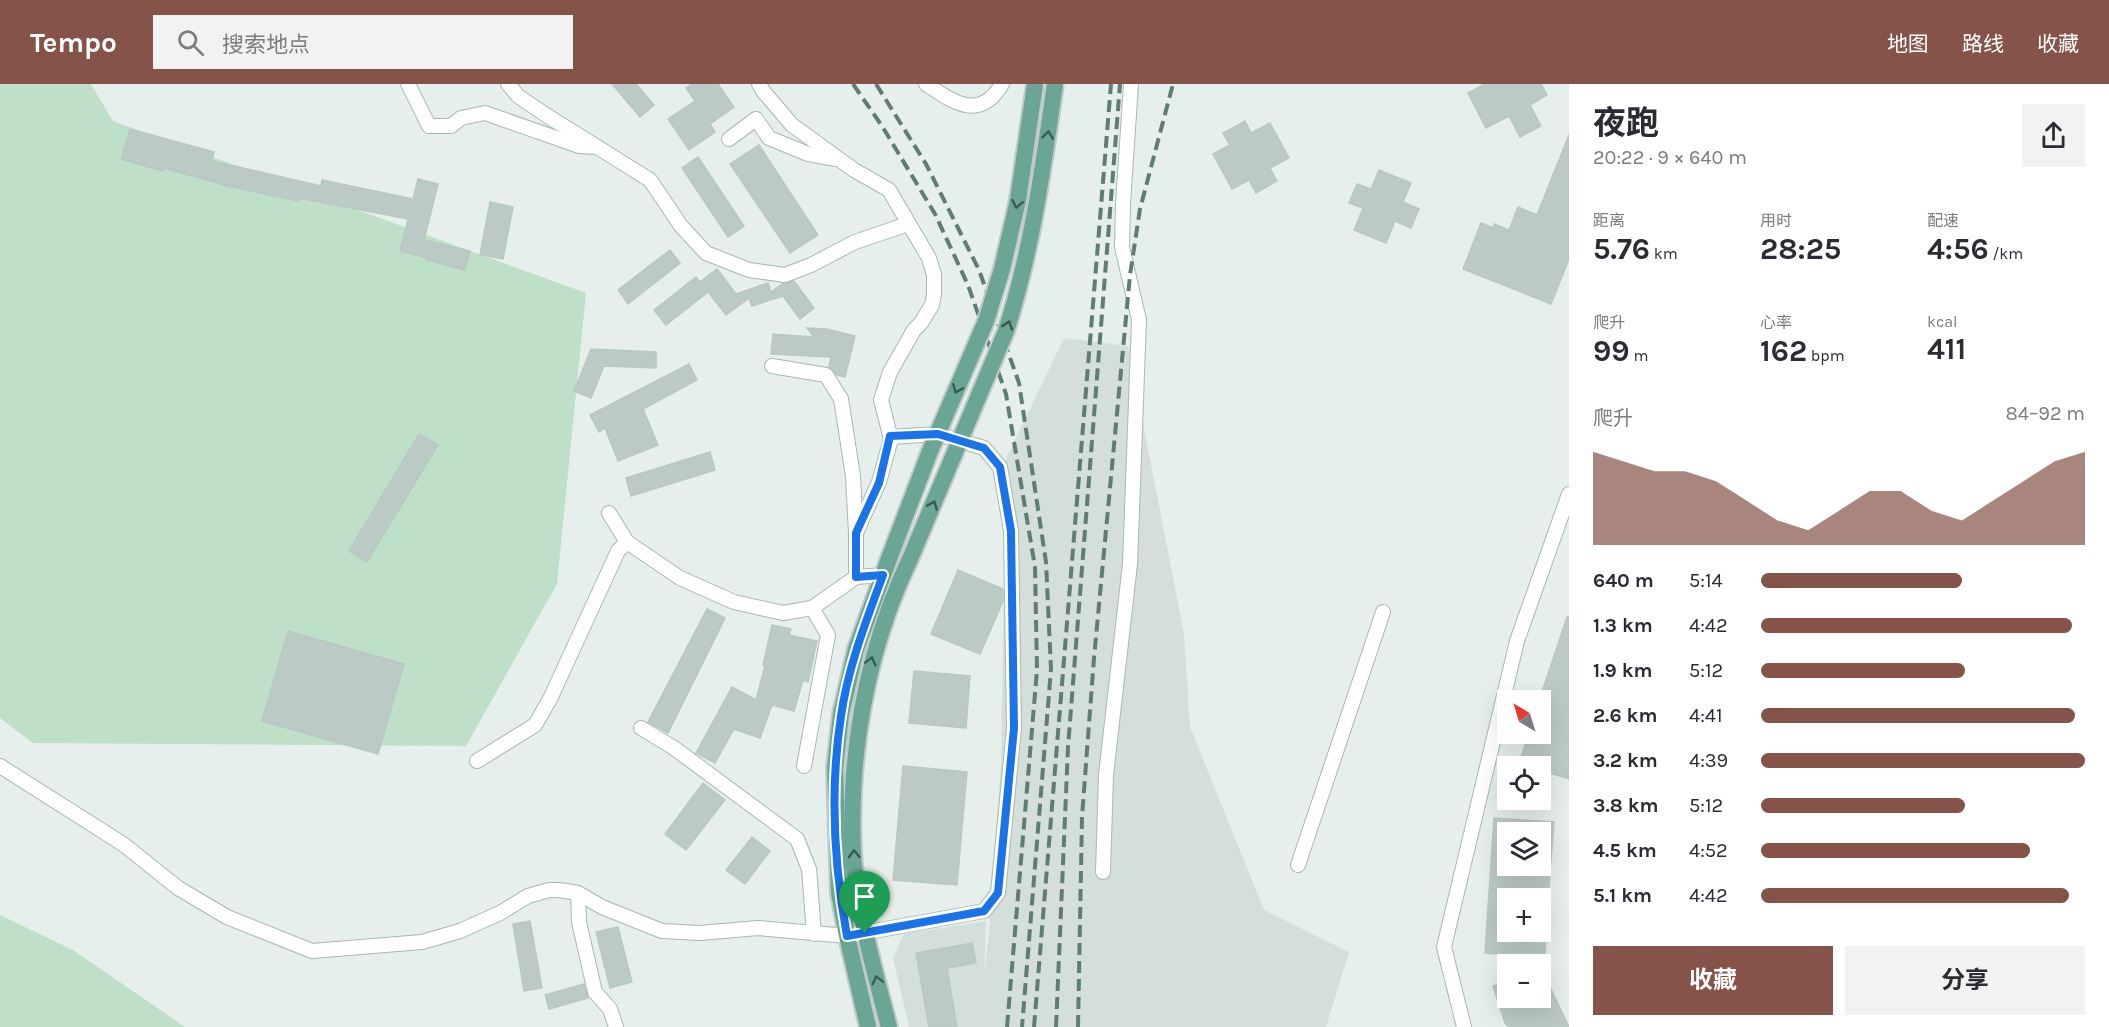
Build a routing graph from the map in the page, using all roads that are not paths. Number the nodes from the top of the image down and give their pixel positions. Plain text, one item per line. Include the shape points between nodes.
1 (408, 84) edge
2 (508, 84) edge
3 (759, 84) edge
4 (926, 84) edge
5 (1002, 84) edge
6 (1035, 84) edge
7 (1055, 84) edge
8 (1131, 84) edge
9 (729, 139) dead end
10 (599, 147) junction
11 (839, 160) junction
12 (908, 224) junction
13 (772, 366) dead end
14 (890, 436) junction
15 (1569, 494) edge
16 (609, 513) dead end
17 (856, 533) junction
18 (627, 542) junction
19 (883, 575) junction
20 (856, 577) junction
21 (812, 608) junction
22 (1383, 612) dead end
23 (641, 728) dead end
24 (477, 761) dead end
25 (0, 766) edge
26 (804, 766) dead end
27 (1298, 865) dead end
28 (1104, 872) dead end
29 (578, 893) junction
30 (865, 933) junction
31 (814, 934) junction
32 (847, 936) junction
33 (616, 1027) edge
34 (868, 1027) edge
35 (889, 1027) edge
36 (1464, 1027) edge

1 - 10 street via 429,126 451,126 461,118 485,113 579,146
2 - 10 street via 518,96
3 - 11 street via 792,125
4 - 5 street via 955,103 971,106 986,101
6 -> 19 main road, bridge via 1018,200 996,290
30 -> 7 main road, bridge via 855,873 852,811 866,680 891,600 1014,306 1033,228
8 - 28 street via 1122,247 1139,331 1130,564 1106,775
9 - 11 street via 756,119 769,138 808,154
10 - 12 street via 650,180 681,226 706,253 749,270 784,275 855,242
11 - 12 street via 889,190
12 - 14 street via 929,258 935,285 932,305 890,372 881,400
13 - 17 street via 826,375 840,399 853,476
14 - 17 street via 879,483
14 - 30 street via 938,434 984,448 1000,467 1011,531 1014,728 998,893 984,911
15 - 36 street via 1517,641 1444,946
16 - 18 street
17 - 20 street
18 - 21 street via 680,578 734,602 783,613
18 - 24 street via 618,551 536,725
19 - 20 street
19 - 32 main road via 856,649 841,714 836,821 839,893
20 - 21 street
21 - 26 street via 828,635
22 - 27 street
23 - 31 street via 797,839 809,869
25 - 29 street via 123,844 178,888 227,917 312,951 422,942 480,922 538,892
29 - 31 street via 602,907 662,930 700,933 758,928
29 - 33 street via 579,922 595,992 610,1009
30 - 32 street
35 -> 30 main road
31 - 32 street
32 - 34 main road

